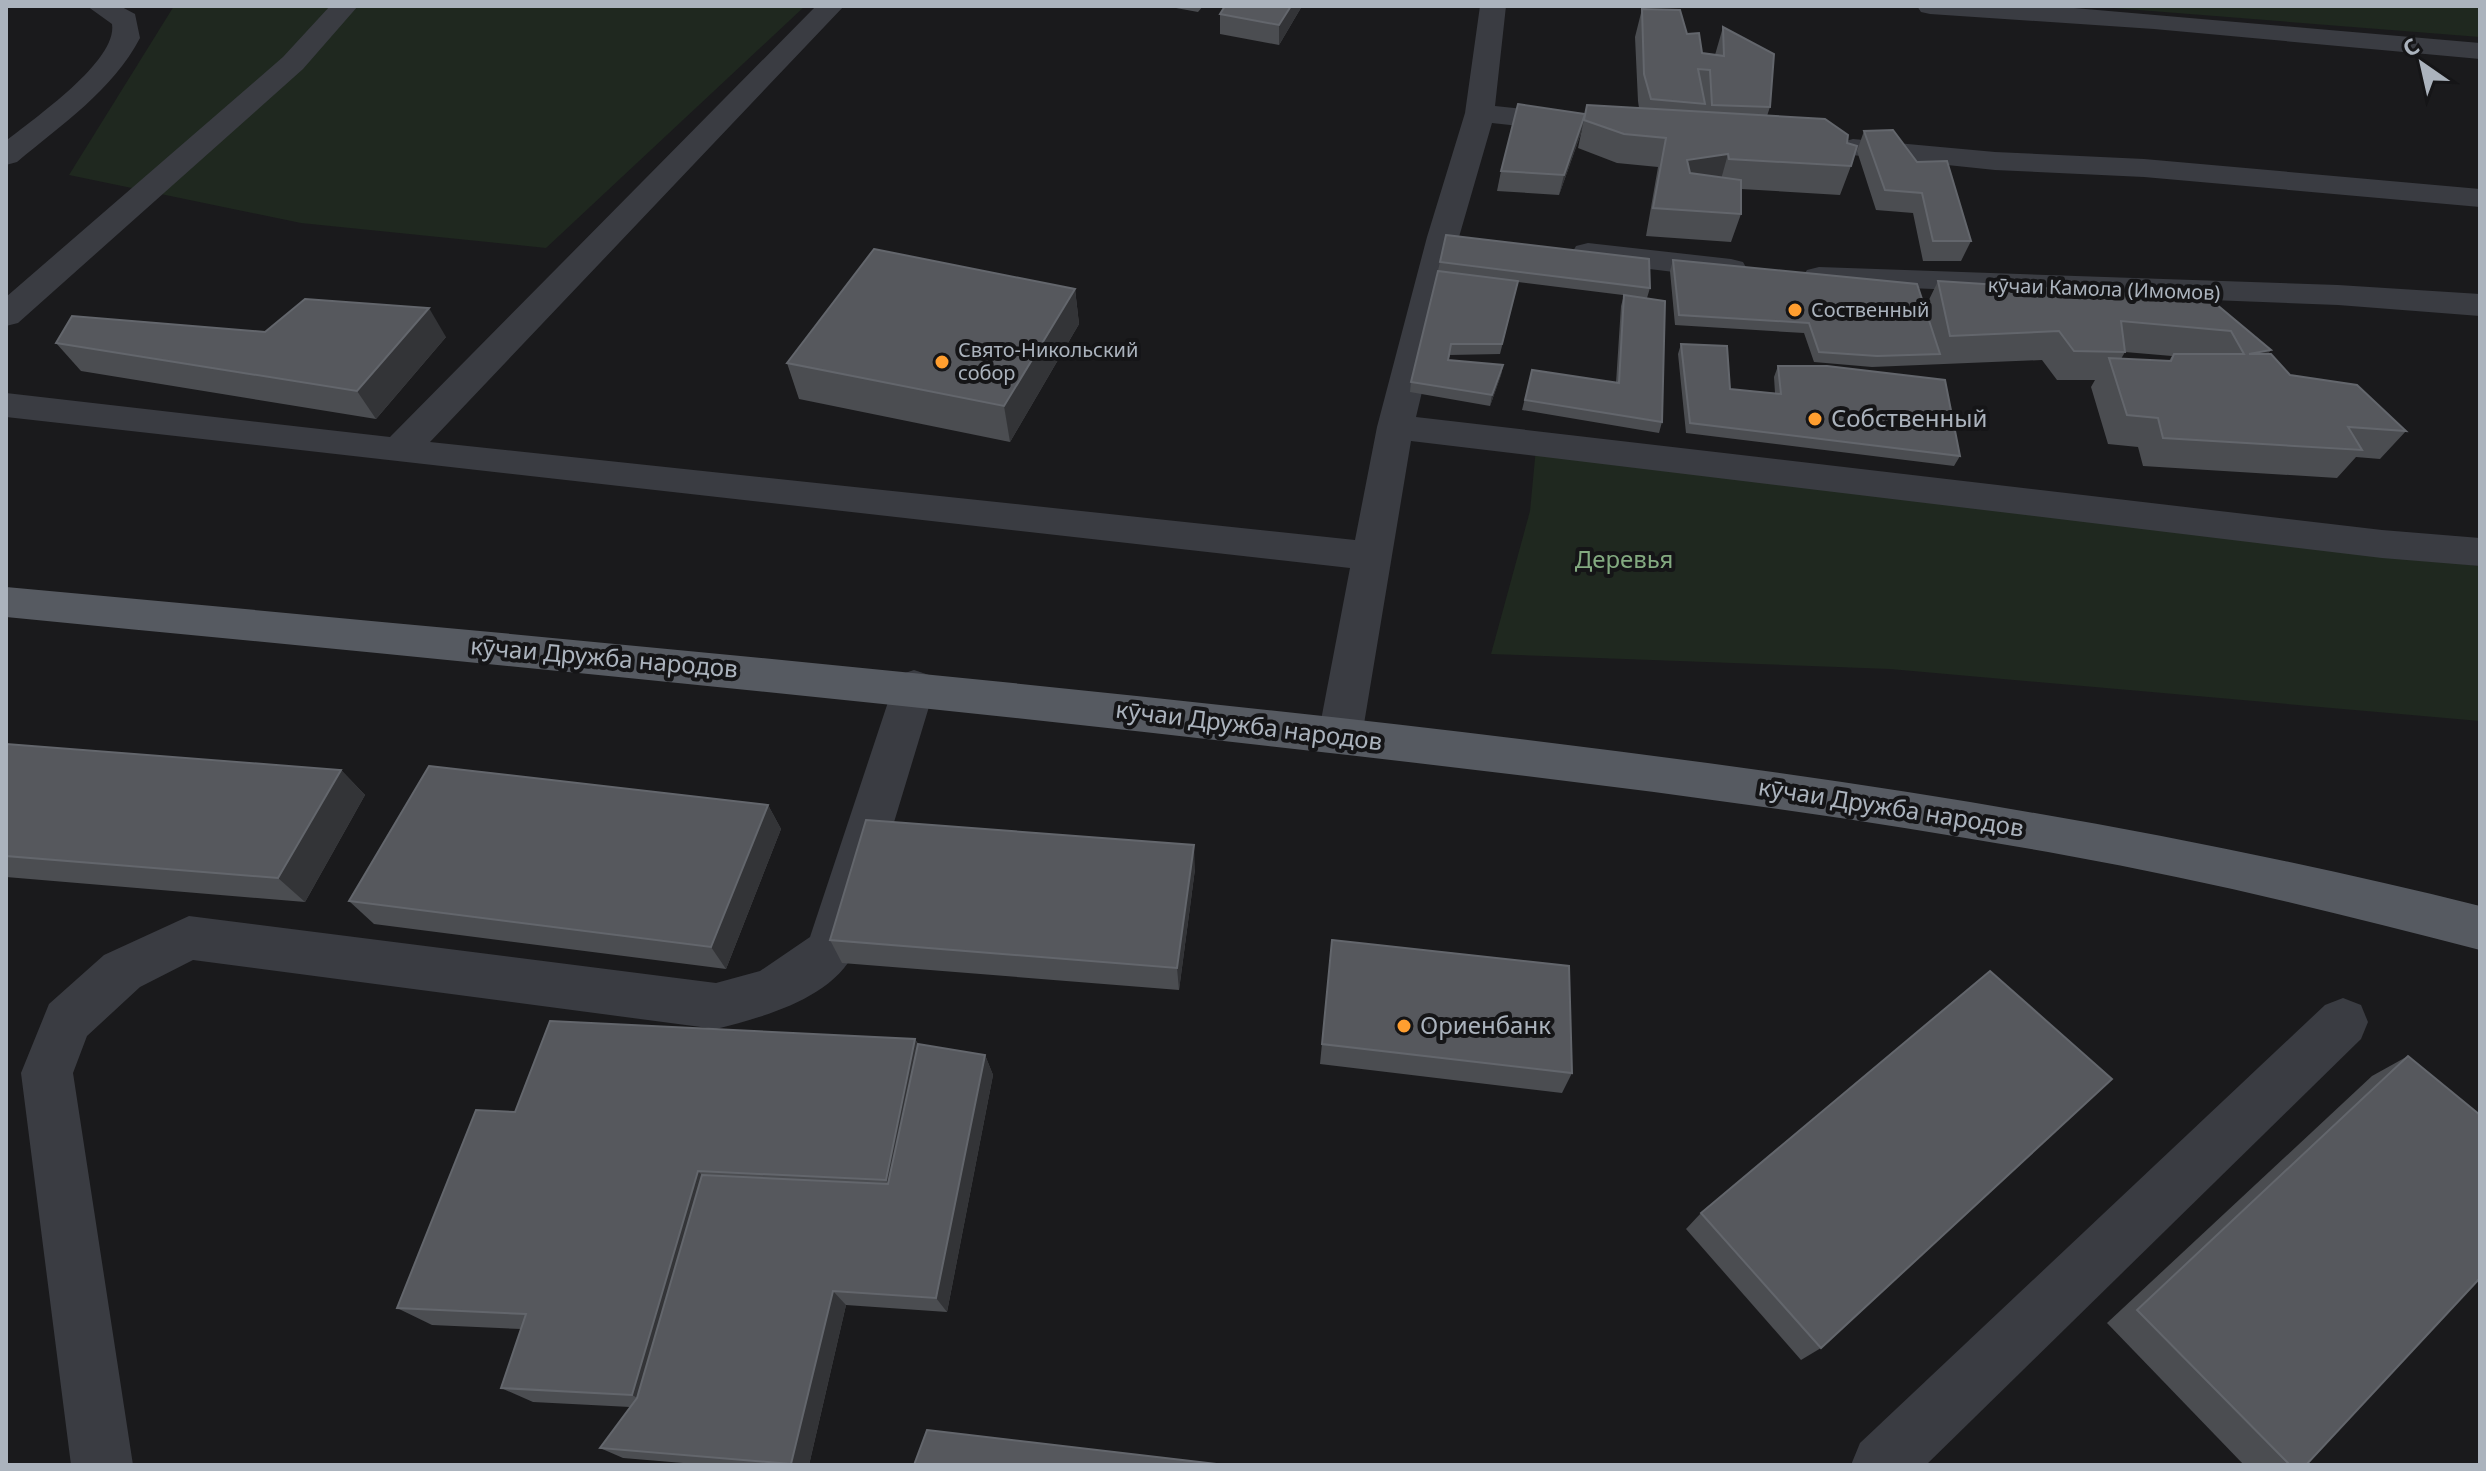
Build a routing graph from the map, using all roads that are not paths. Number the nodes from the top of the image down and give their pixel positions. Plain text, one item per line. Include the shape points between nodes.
1 (345, 6) edge
2 (831, 6) edge
3 (1493, 6) edge
4 (1930, 6) edge
5 (112, 13) edge
6 (2480, 51) edge
7 (1480, 113) junction
8 (1607, 127) edge
9 (1821, 146) edge
10 (6, 156) edge
11 (2480, 198) edge
12 (1551, 249) edge
13 (2480, 305) edge
14 (6, 315) edge
15 (6, 405) edge
16 (1395, 427) junction
17 (399, 451) junction
18 (2480, 552) edge
19 (1372, 556) junction
20 (6, 602) edge
21 (914, 687) junction
22 (1340, 736) junction
23 (2480, 928) edge
24 (2343, 1022) dead end
25 (102, 1465) edge
26 (1882, 1465) edge

1 - 14 street via 293,63
2 - 17 street
3 - 7 street
4 - 6 street
5 - 10 street via 128,34 122,48
7 - 8 street
7 - 16 street via 1458,238
9 - 11 street
12 - 13 street, кӯчаи Камола (Имомов) via 1772,273
15 - 17 street
16 - 18 street
16 - 19 street
17 - 19 street
19 - 22 street
20 - 21 main road, кӯчаи Дружба народов
21 - 22 main road, кӯчаи Дружба народов
21 - 25 street via 830,951 773,991 716,1006 189,938 122,971 67,1021 47,1073
22 - 23 main road, кӯчаи Дружба народов via 1700,778 2107,843 2344,890
24 - 26 street

